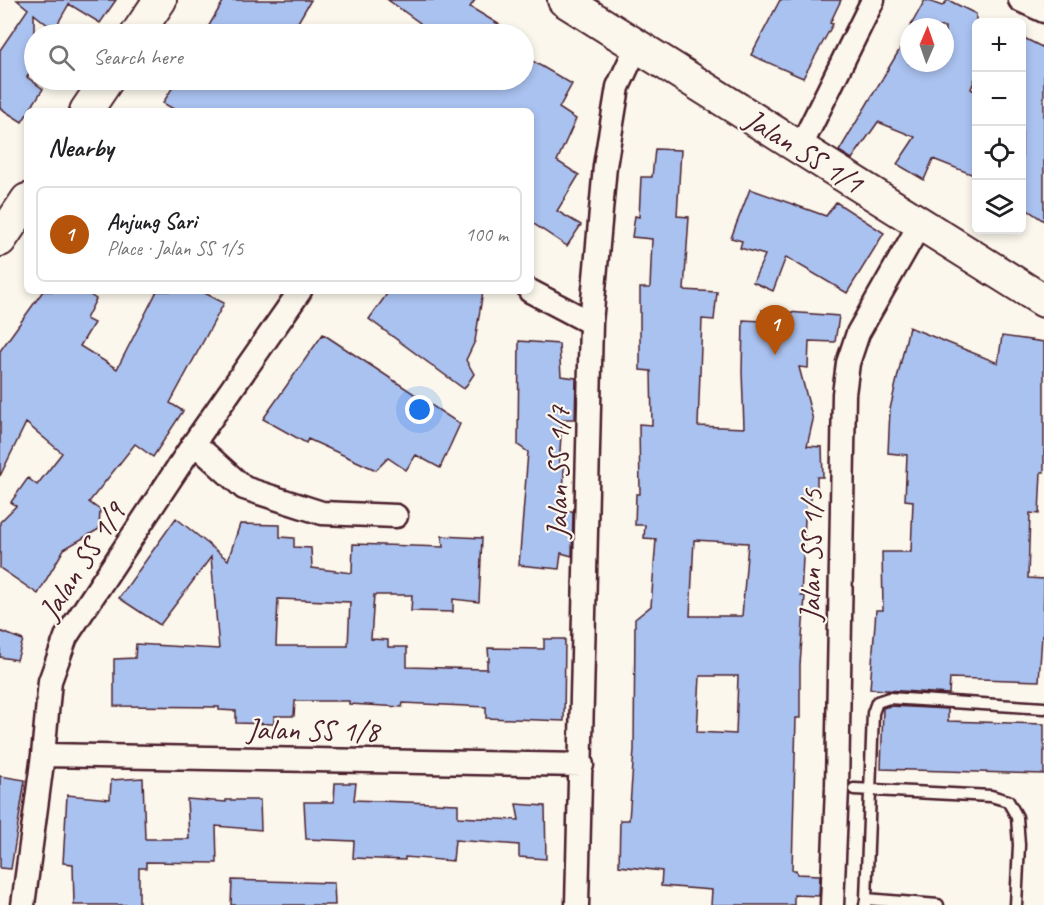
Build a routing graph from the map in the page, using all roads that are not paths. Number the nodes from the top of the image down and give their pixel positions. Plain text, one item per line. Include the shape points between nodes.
1 (160, 0) edge
2 (564, 0) edge
3 (873, 0) edge
4 (1020, 0) edge
5 (1044, 11) edge
6 (144, 24) edge
7 (637, 46) junction
8 (100, 90) edge
9 (88, 108) edge
10 (800, 148) junction
11 (24, 204) edge
12 (920, 224) junction
13 (0, 240) edge
14 (534, 293) edge
15 (298, 294) edge
16 (1044, 301) edge
17 (591, 323) junction
18 (194, 443) junction
19 (396, 516) dead end
20 (1044, 708) edge
21 (44, 755) junction
22 (582, 765) junction
23 (854, 789) junction
24 (865, 902) edge
25 (23, 905) edge
26 (577, 905) edge
27 (832, 905) edge
28 (938, 905) edge
29 (1016, 905) edge

1 - 6 street
2 - 7 street, Jalan SS 1/1
3 - 10 street
4 - 5 street
7 - 10 street, Jalan SS 1/1
7 - 17 street, Jalan SS 1/7 via 618,87 605,166
8 - 9 street
10 - 12 street, Jalan SS 1/1
11 - 13 street
12 - 16 street, Jalan SS 1/1
12 - 23 street, Jalan SS 1/5 via 858,333 848,363 844,394
14 - 17 street
15 - 18 street, Jalan SS 1/9
17 - 22 street, Jalan SS 1/7
18 - 19 street via 244,488 322,513
18 - 21 street, Jalan SS 1/9 via 66,638 50,681
20 - 23 lane via 889,698 878,702
21 - 22 street, Jalan SS 1/8
21 - 25 street, Jalan SS 1/9
22 - 26 street, Jalan SS 1/7
23 - 24 lane
23 - 27 street, Jalan SS 1/5
23 - 29 lane via 991,796 1008,801 1017,817
24 - 28 lane

